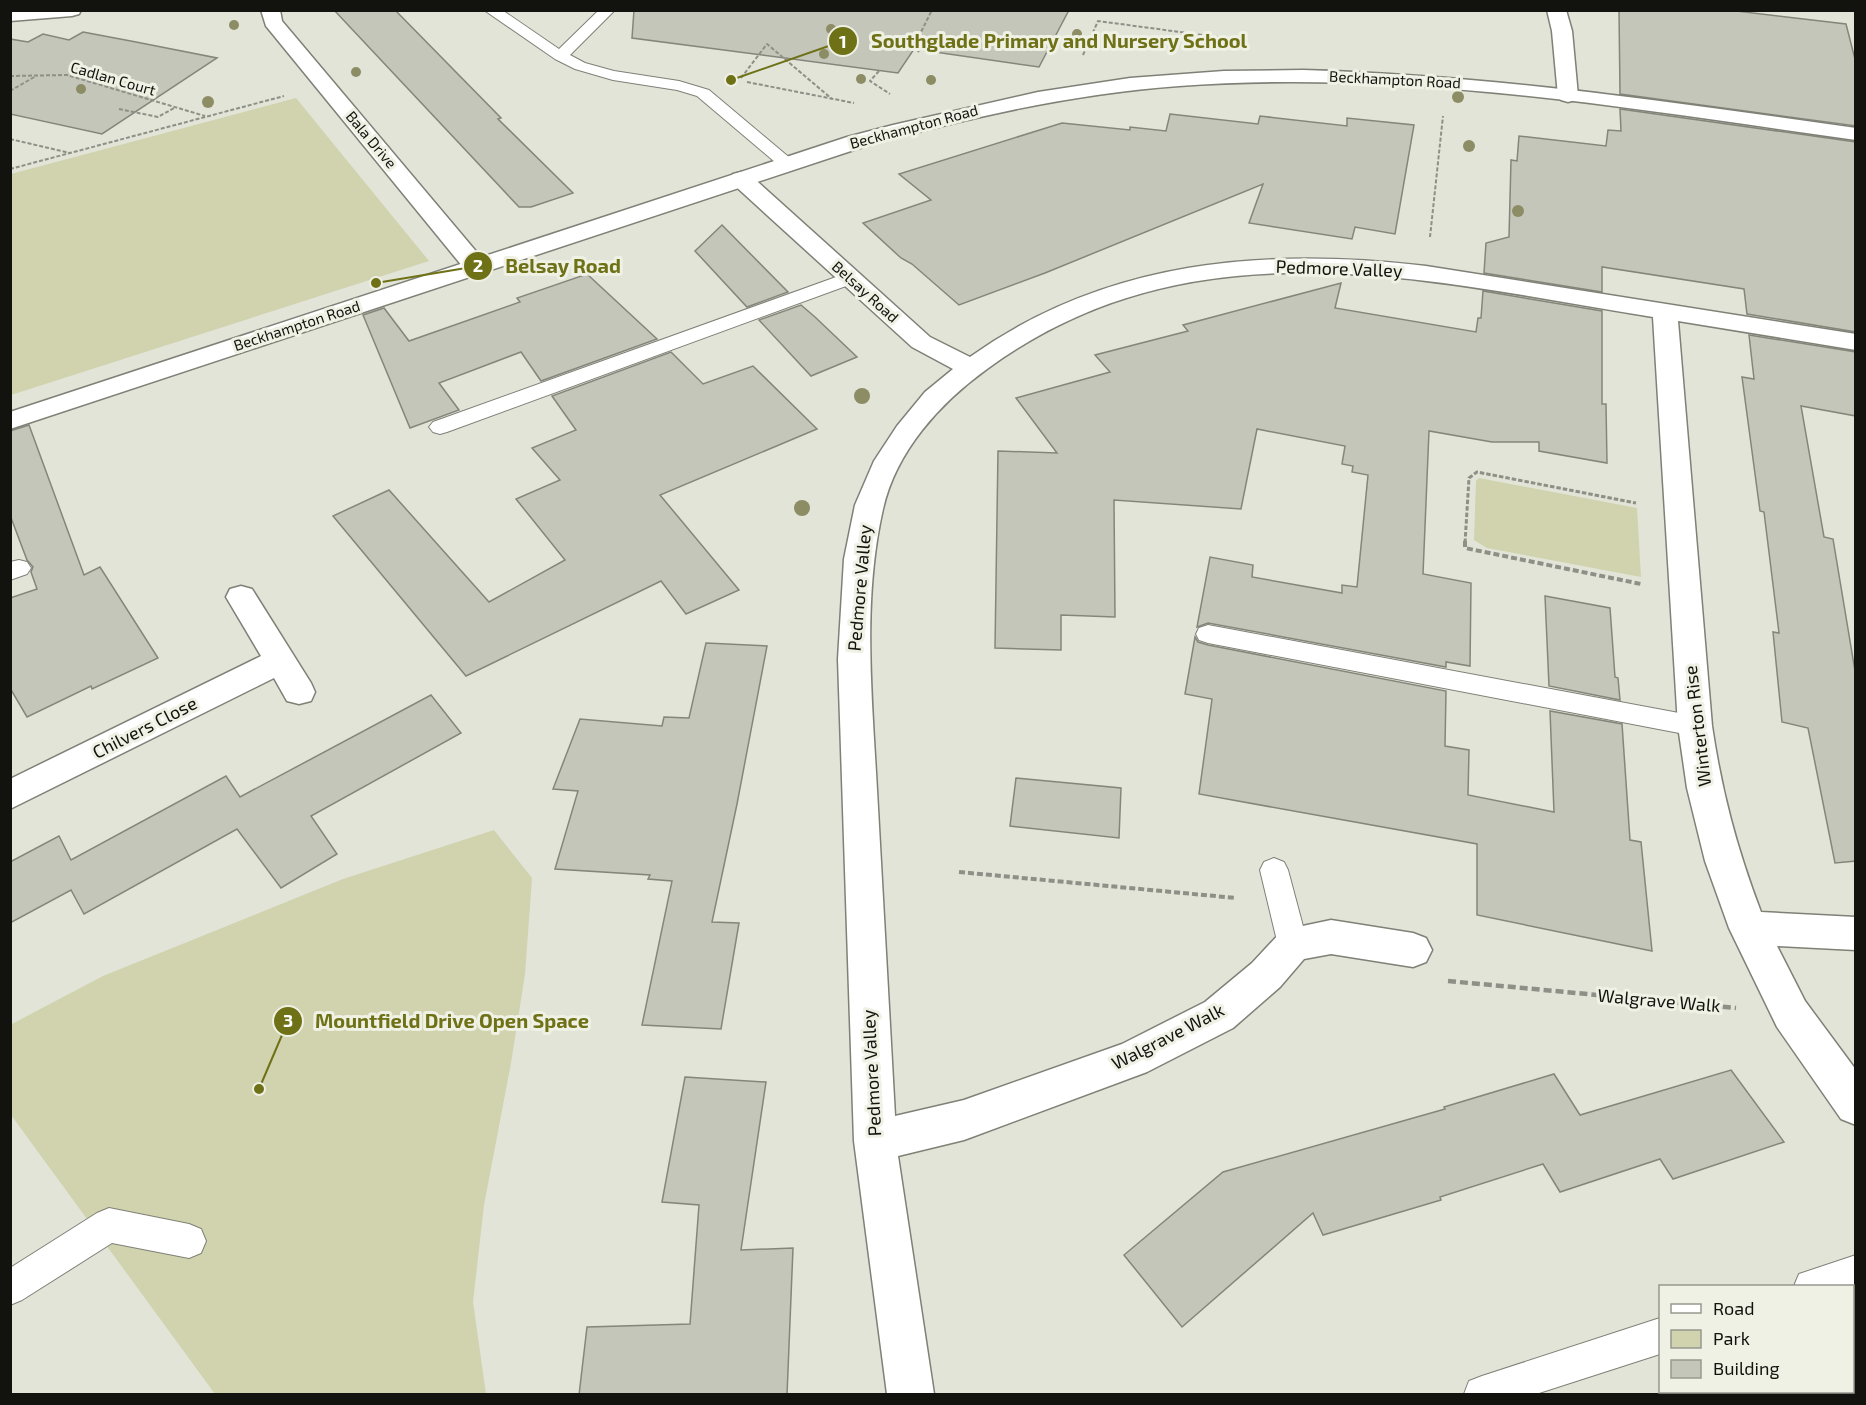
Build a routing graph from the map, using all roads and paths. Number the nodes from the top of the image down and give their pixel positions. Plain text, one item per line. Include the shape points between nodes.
1 (72, 10) edge
2 (270, 10) edge
3 (491, 10) edge
4 (608, 10) edge
5 (932, 10) edge
6 (1556, 10) edge
7 (10, 15) edge
8 (919, 52) dead end
9 (560, 56) junction
10 (879, 71) dead end
11 (36, 75) junction
12 (10, 76) edge
13 (739, 80) dead end
14 (1446, 82) junction
15 (326, 85) junction
16 (10, 91) edge
17 (1568, 96) junction
18 (895, 97) dead end
19 (832, 99) dead end
20 (174, 107) junction
21 (118, 109) dead end
22 (207, 117) junction
23 (1856, 134) edge
24 (10, 139) edge
25 (71, 153) junction
26 (788, 164) junction
27 (10, 169) edge
28 (741, 179) junction
29 (477, 267) junction
30 (1426, 273) junction
31 (850, 278) junction
32 (1665, 311) junction
33 (1856, 342) edge
34 (971, 368) junction
35 (10, 421) edge
36 (440, 428) dead end
37 (1679, 511) junction
38 (1685, 594) junction
39 (241, 597) dead end
40 (1208, 634) dead end
41 (280, 661) junction
42 (299, 692) dead end
43 (1695, 726) junction
44 (10, 795) edge
45 (1274, 870) dead end
46 (959, 872) dead end
47 (1282, 902) junction
48 (1748, 928) junction
49 (1856, 934) edge
50 (1293, 945) junction
51 (1413, 950) joint
52 (1791, 1014) junction
53 (1856, 1105) edge
54 (875, 1141) junction
55 (189, 1241) dead end
56 (1856, 1272) edge
57 (1817, 1285) edge
58 (10, 1288) edge
59 (1659, 1336) edge
60 (910, 1395) edge
61 (1482, 1395) edge

1 - 7 street
2 - 15 street, Bala Drive via 273,22
3 - 9 lane
4 - 9 lane
5 - 8 path via 914,45
6 - 17 street via 1562,31
9 - 26 lane via 613,75 703,93
10 - 18 path via 870,81
11 - 12 path, Cadlan Court
11 - 16 path
11 - 20 path, Cadlan Court via 67,75
13 - 19 path via 767,44
14 - 17 street, Beckhampton Road
14 - 26 street, Beckhampton Road via 1273,76 1081,90 917,124
14 - 30 path
15 - 22 path
15 - 29 street, Bala Drive
17 - 23 street, Beckhampton Road
20 - 21 path via 158,117
20 - 22 path, Cadlan Court
22 - 25 path
24 - 25 path
25 - 27 path
26 - 28 street, Beckhampton Road
28 - 29 street, Beckhampton Road
28 - 31 street, Belsay Road
29 - 35 street, Beckhampton Road
30 - 32 street, Pedmore Valley
30 - 34 street, Pedmore Valley via 1296,264 1224,269 1159,282 1100,297 1045,321
31 - 34 street, Belsay Road via 921,342
31 - 36 lane
32 - 33 street, Pedmore Valley
32 - 37 street, Winterton Rise
34 - 54 street, Pedmore Valley via 934,398 888,461 869,505 859,559 854,658
37 - 38 street, Winterton Rise
37 - 38 path via 1477,472 1469,478 1465,548
38 - 43 street, Winterton Rise
39 - 41 street
40 - 43 lane
41 - 42 street
41 - 44 street, Chilvers Close
43 - 48 street, Winterton Rise via 1704,788 1723,861
45 - 47 lane
46 - 47 path
47 - 50 lane
48 - 49 street
48 - 52 street, Winterton Rise
50 - 51 street via 1331,937
50 - 54 street, Walgrave Walk via 1220,1015 1133,1059 964,1120
51 - 52 path, Walgrave Walk via 1439,980
52 - 53 street, Winterton Rise
54 - 60 street, Pedmore Valley
55 - 58 lane via 109,1225
56 - 57 lane
59 - 61 lane

